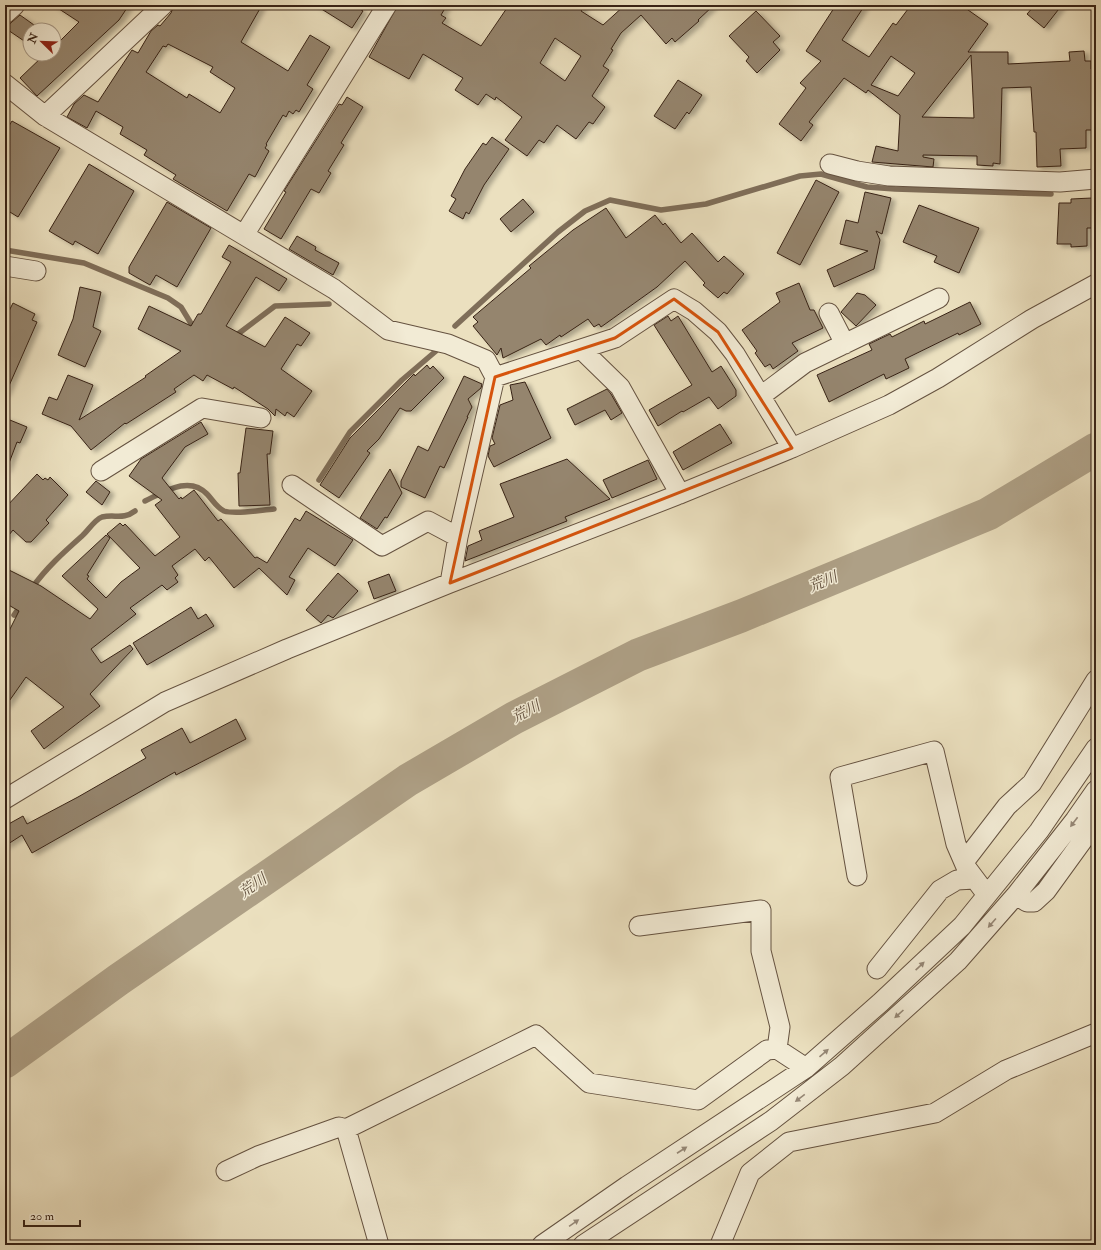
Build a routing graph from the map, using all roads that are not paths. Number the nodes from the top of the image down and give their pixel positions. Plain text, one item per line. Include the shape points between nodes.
1 (15, 5) edge
2 (163, 5) edge
3 (387, 5) edge
4 (5, 14) edge
5 (5, 84) edge
6 (45, 116) junction
7 (830, 164) dead end
8 (1096, 179) edge
9 (244, 235) junction
10 (5, 266) edge
11 (36, 271) dead end
12 (1096, 284) edge
13 (940, 298) dead end
14 (829, 313) dead end
15 (845, 344) junction
16 (581, 349) junction
17 (495, 377) junction
18 (761, 396) junction
19 (261, 418) dead end
20 (792, 448) junction
21 (100, 471) dead end
22 (292, 485) dead end
23 (680, 494) junction
24 (458, 537) junction
25 (450, 583) junction
26 (1096, 680) edge
27 (1096, 748) edge
28 (1096, 790) edge
29 (5, 799) edge
30 (1096, 822) edge
31 (964, 862) junction
32 (857, 876) dead end
33 (974, 879) junction
34 (987, 895) junction
35 (1016, 895) junction
36 (639, 926) dead end
37 (878, 970) dead end
38 (1096, 1033) edge
39 (777, 1049) junction
40 (806, 1068) junction
41 (771, 1121) junction
42 (346, 1129) junction
43 (785, 1145) junction
44 (226, 1171) dead end
45 (378, 1245) edge
46 (542, 1245) edge
47 (584, 1245) edge
48 (720, 1245) edge

1 - 4 street
2 - 6 street
3 - 9 street
5 - 6 street
6 - 9 street
7 - 8 street via 889,176 1060,182
9 - 17 street via 334,289 388,330 461,349 486,360
10 - 11 street
12 - 20 street via 938,378 895,401
13 - 15 street
14 - 15 street
15 - 18 street via 805,363
16 - 17 street
16 - 18 street via 615,338 674,299 694,311 718,332
16 - 23 street via 620,387
17 - 24 street
18 - 20 street
19 - 21 street via 202,408
20 - 23 street
22 - 24 street via 382,546 428,521
23 - 25 street
24 - 25 street
25 - 29 street via 165,702
26 - 31 street via 1032,783 1007,806
27 - 34 street via 1039,831
28 -> 35 street
30 - 35 street via 1046,891 1034,902 1027,902
31 - 32 street via 956,844 934,751 840,777
31 - 33 street
33 - 34 street
33 - 37 street via 957,880 940,890
40 -> 34 street via 962,926
35 -> 41 street via 958,961 842,1066
36 - 39 street via 761,910 761,951 780,1026
38 - 43 street via 1006,1070 935,1113 789,1142
39 - 40 street
39 - 42 street via 767,1050 698,1100 589,1083 536,1035
46 -> 40 street
41 - 43 street
41 - 47 street
42 - 44 street via 339,1127 258,1156
42 - 45 street
43 - 48 street via 750,1173

